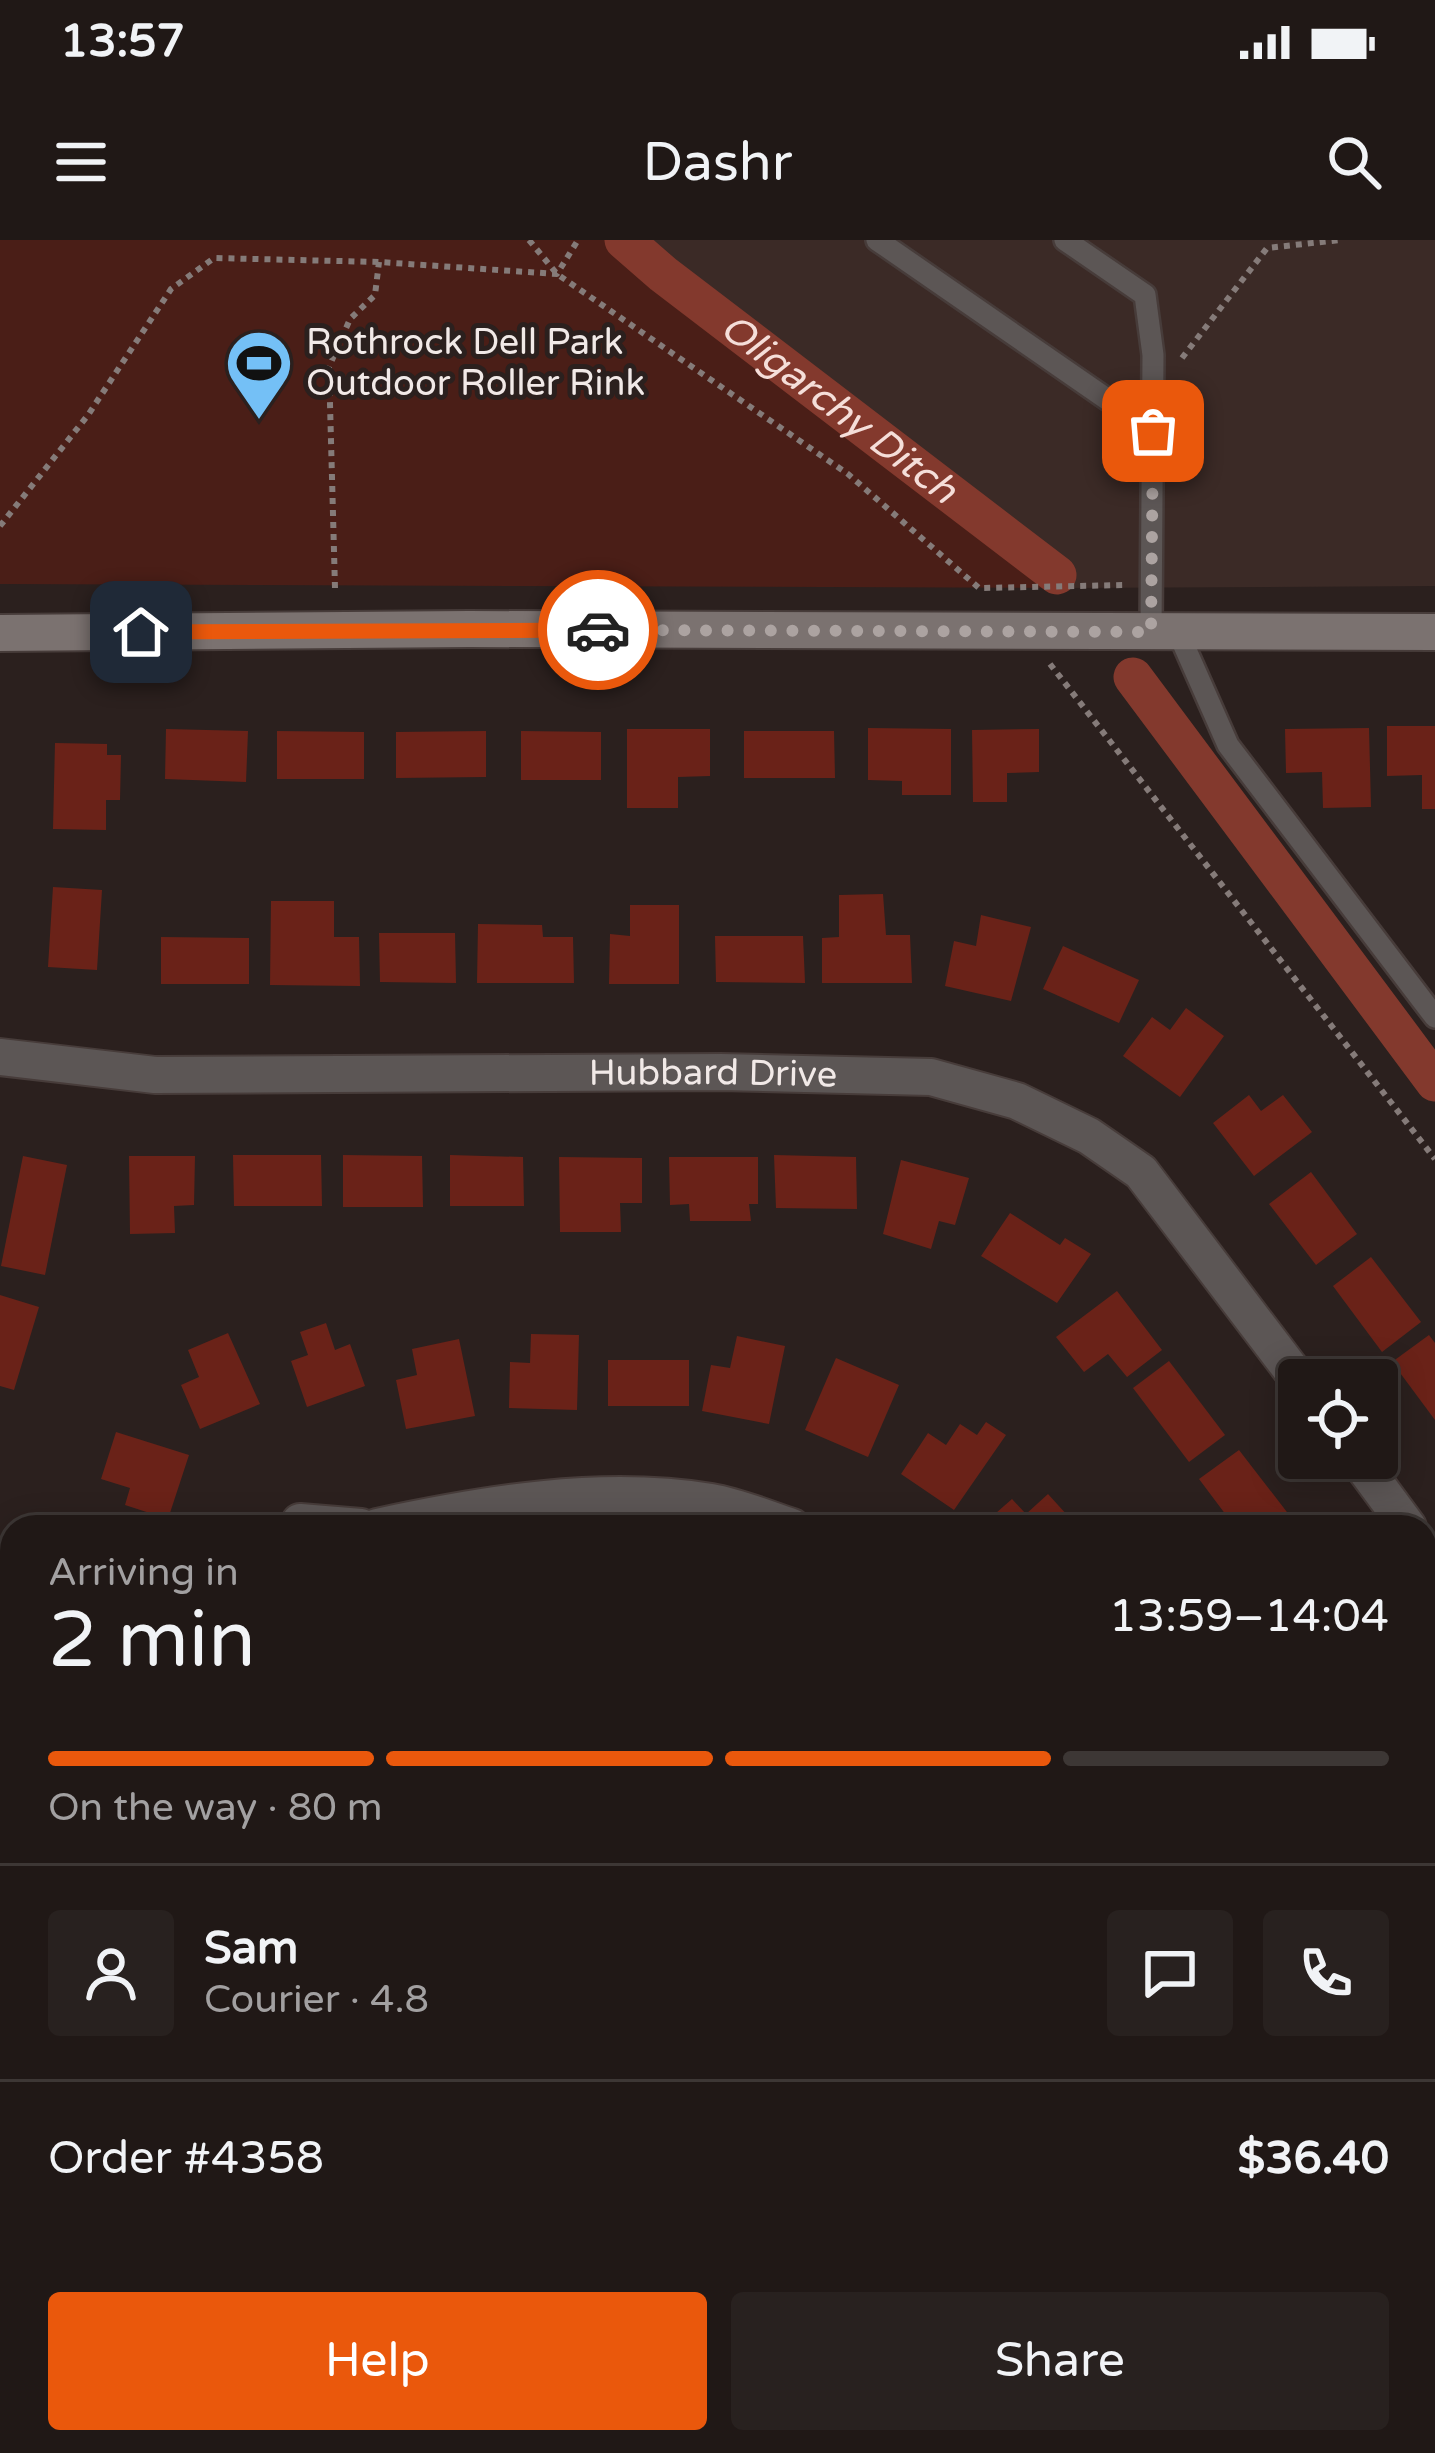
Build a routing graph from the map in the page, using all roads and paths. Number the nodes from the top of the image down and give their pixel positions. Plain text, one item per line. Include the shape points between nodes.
1 (578, 240) edge
2 (877, 240) edge
3 (1065, 240) edge
4 (1340, 240) edge
5 (379, 262) junction
6 (1172, 371) dead end
7 (1153, 431) junction
8 (0, 526) edge
9 (335, 588) dead end
10 (1165, 632) junction
11 (1435, 632) edge
12 (0, 633) edge
13 (1435, 1017) edge
14 (0, 1057) edge
15 (1284, 1359) edge
16 (1373, 1479) edge
17 (433, 1515) edge
18 (752, 1515) edge
19 (1399, 1515) edge

1 - 5 path via 557,274
2 - 7 lane
3 - 7 lane via 1144,296
4 - 6 path via 1268,248
5 - 8 path via 214,258 171,290 88,415
5 - 9 path via 375,296 350,319 329,367
7 - 10 lane
10 - 11 street
10 - 12 street
10 - 13 lane via 1228,746
14 - 15 street, Hubbard Drive via 155,1075 931,1077 1017,1101 1141,1172
16 - 19 street
17 - 18 street via 484,1504 623,1497 708,1502

